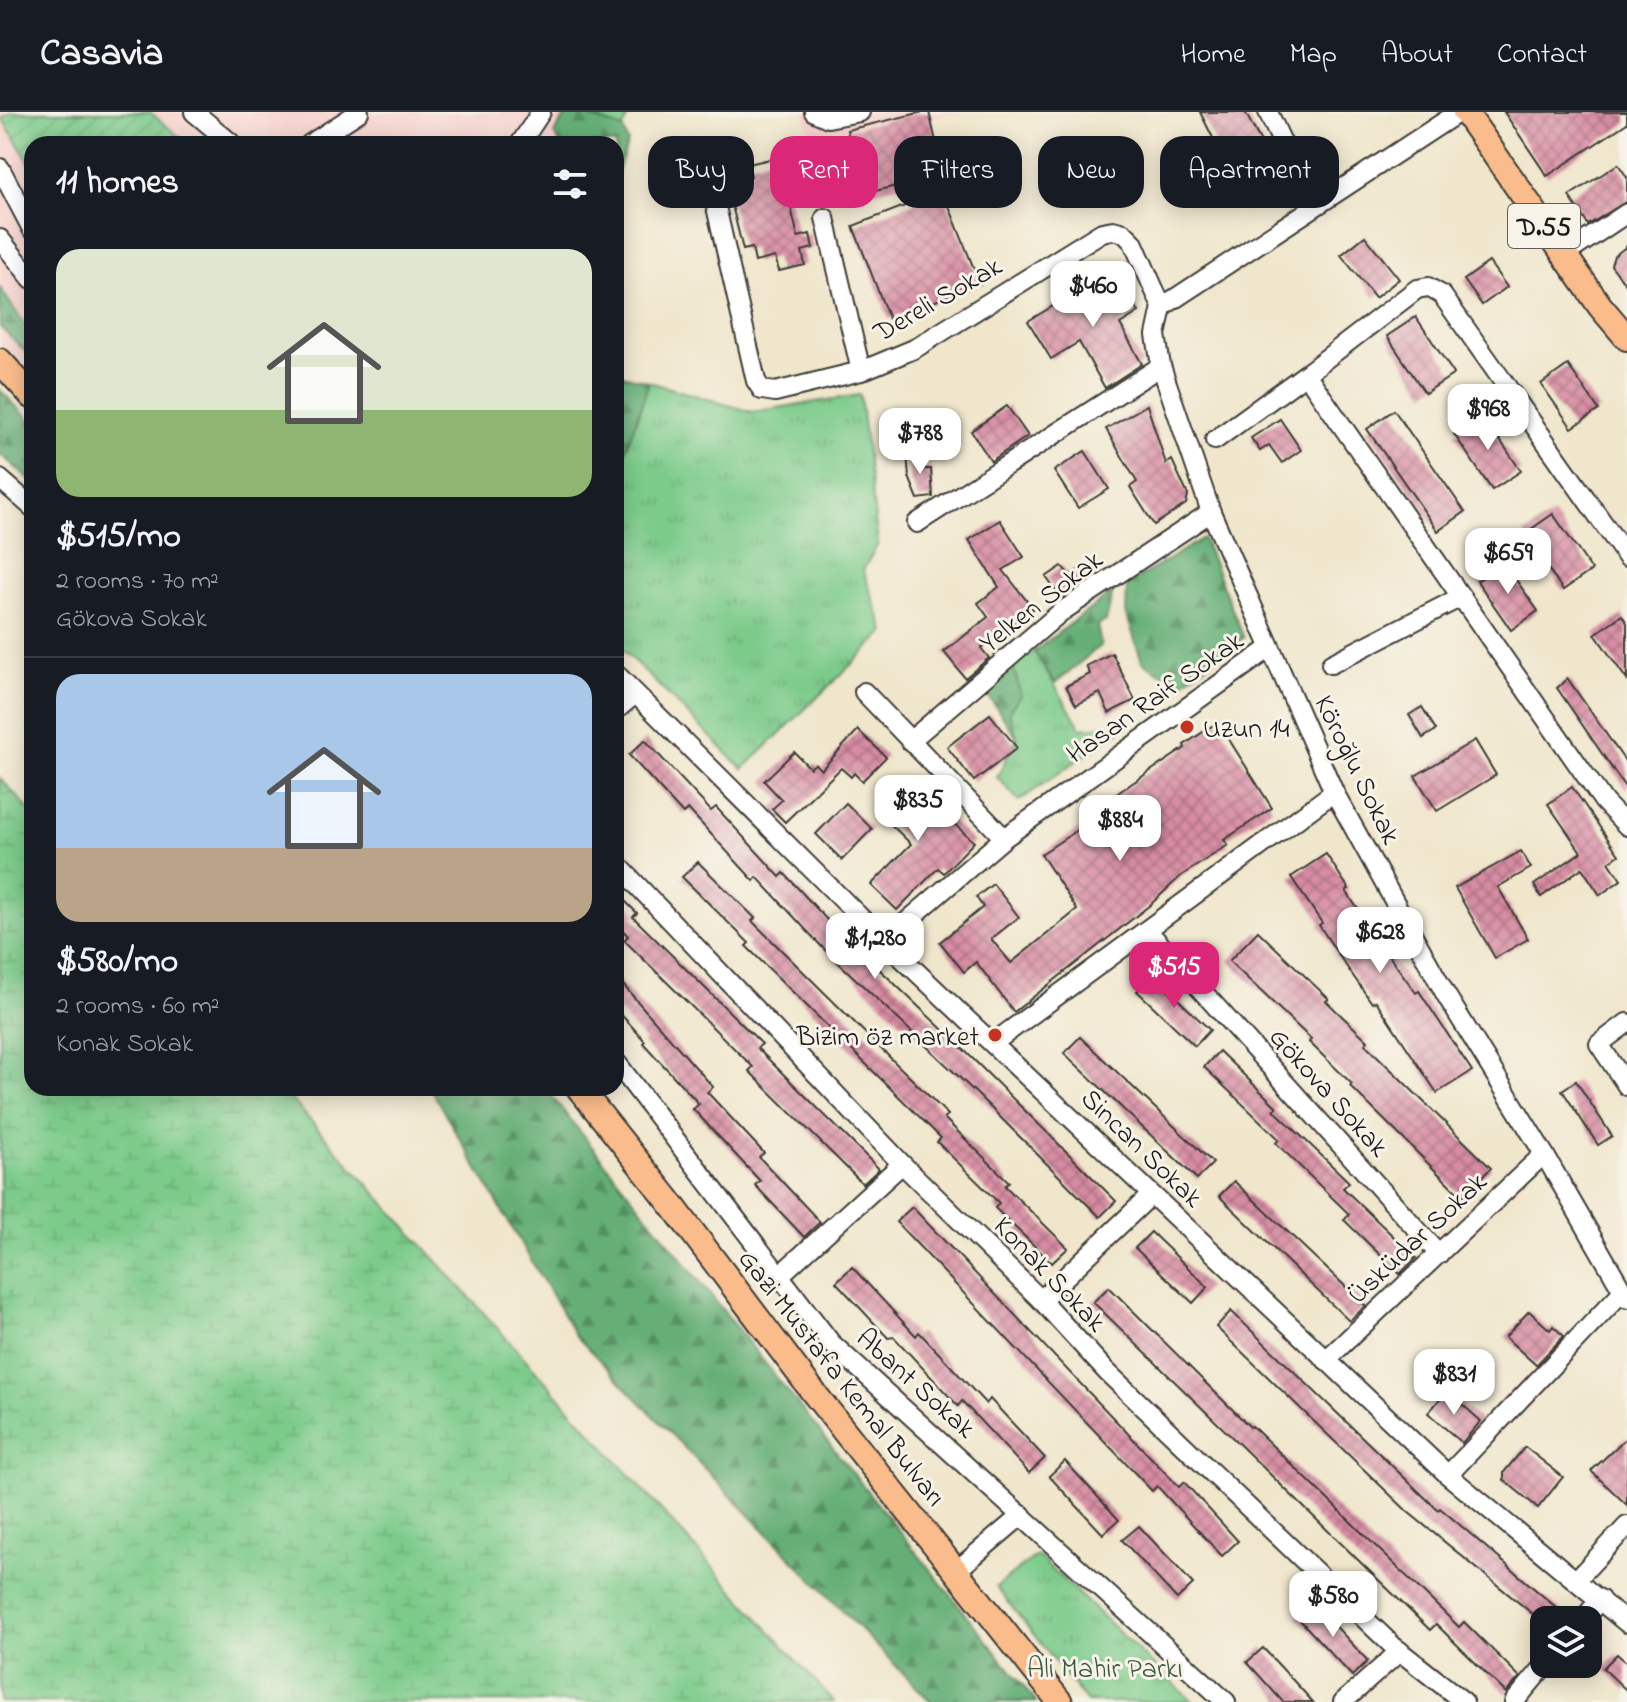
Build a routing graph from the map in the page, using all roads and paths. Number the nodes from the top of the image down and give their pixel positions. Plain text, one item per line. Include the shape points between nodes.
1 (194, 112) edge
2 (359, 112) edge
3 (541, 112) edge
4 (814, 112) edge
5 (860, 112) edge
6 (1268, 112) edge
7 (1462, 112) edge
8 (222, 136) edge
9 (322, 136) edge
10 (525, 136) edge
11 (1279, 136) edge
12 (0, 168) edge
13 (1339, 190) edge
14 (24, 208) edge
15 (716, 208) edge
16 (1310, 208) edge
17 (1627, 213) edge
18 (825, 218) dead end
19 (0, 239) edge
20 (1564, 255) junction
21 (24, 269) edge
22 (1162, 307) junction
23 (1627, 338) edge
24 (0, 361) edge
25 (1161, 366) junction
26 (861, 371) junction
27 (1306, 374) junction
28 (24, 387) edge
29 (1215, 440) dead end
30 (0, 479) edge
31 (24, 500) edge
32 (1211, 512) junction
33 (917, 523) dead end
34 (1627, 557) edge
35 (1461, 597) junction
36 (1270, 648) junction
37 (1331, 664) dead end
38 (624, 682) edge
39 (864, 692) dead end
40 (635, 694) junction
41 (624, 703) edge
42 (910, 741) junction
43 (1334, 792) junction
44 (1627, 826) edge
45 (1004, 838) junction
46 (624, 871) edge
47 (1148, 931) junction
48 (884, 941) junction
49 (1627, 1023) edge
50 (993, 1043) junction
51 (624, 1072) edge
52 (1627, 1086) edge
53 (585, 1096) edge
54 (1544, 1154) junction
55 (902, 1164) junction
56 (1151, 1195) junction
57 (1439, 1254) junction
58 (780, 1275) junction
59 (1625, 1294) edge
60 (1041, 1300) junction
61 (1326, 1360) junction
62 (1448, 1475) junction
63 (1022, 1515) junction
64 (1627, 1526) edge
65 (956, 1571) junction
66 (1576, 1580) junction
67 (1600, 1599) junction
68 (1594, 1606) edge
69 (1627, 1623) edge
70 (1400, 1651) junction
71 (1534, 1678) edge
72 (1060, 1702) edge
73 (1226, 1702) edge
74 (1343, 1702) edge
75 (1464, 1702) edge
76 (1514, 1702) edge

1 - 8 street
2 - 9 street
3 - 10 street
4 - 5 street via 828,118
6 - 11 street
7 - 13 street
7 - 20 main road, D.55
12 - 14 street
15 - 26 street, Dereli Sokak via 762,390 775,392
16 - 22 street
17 - 20 street
18 - 26 street
19 - 21 street
20 - 23 main road, D.55
22 - 25 street, Köroğlu Sokak via 1156,335
22 - 26 street, Dereli Sokak via 1133,242 1124,233 1102,232 914,349
24 - 28 main road
25 - 32 street, Köroğlu Sokak
25 - 33 street
27 - 29 street
27 - 34 street via 1417,289 1428,287 1442,295
27 - 35 street
30 - 31 street
32 - 36 street, Köroğlu Sokak
32 - 42 street, Yelken Sokak via 1061,612
35 - 37 street
35 - 44 street via 1604,802
36 - 43 street, Köroğlu Sokak
36 - 45 street, Hasan Raif Sokak
38 - 40 street, Sincan Sokak
39 - 42 street
40 - 41 street
40 - 48 street, Sincan Sokak
42 - 45 street
43 - 47 street
43 - 54 street, Köroğlu Sokak via 1446,995
45 - 48 street, Hasan Raif Sokak
46 - 55 street, Konak Sokak
47 - 50 street
47 - 57 street, Gökova Sokak
48 - 50 street, Sincan Sokak
49 - 52 street via 1599,1044
50 - 56 street, Sincan Sokak
51 - 58 street, Abant Sokak
53 - 65 main road, Gazi Mustafa Kemal Bulvarı
54 - 57 street, Üsküdar Sokak
54 - 59 street, Köroğlu Sokak
55 - 58 street
55 - 60 street, Konak Sokak
56 - 60 street
56 - 61 street, Sincan Sokak
57 - 61 street, Üsküdar Sokak
58 - 63 street, Abant Sokak via 831,1343
59 - 62 street
60 - 70 street, Konak Sokak via 1107,1372
61 - 62 street, Sincan Sokak
62 - 66 street, Sincan Sokak
63 - 65 street
63 - 73 street, Abant Sokak
64 - 66 street
65 - 72 main road, Gazi Mustafa Kemal Bulvarı
66 - 67 street, Sincan Sokak
67 - 68 street
67 - 69 street, Sincan Sokak
70 - 74 street
70 - 75 street, Konak Sokak
71 - 76 street

